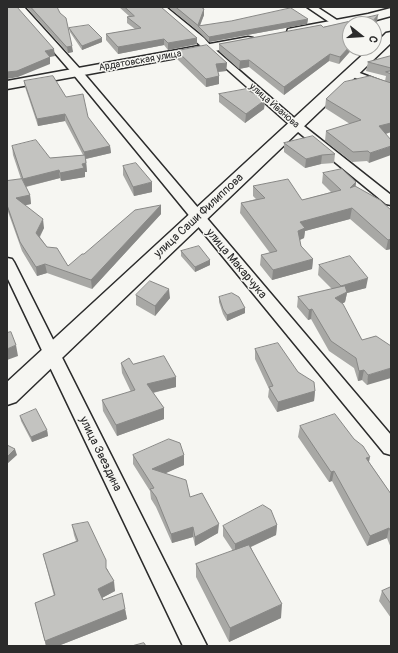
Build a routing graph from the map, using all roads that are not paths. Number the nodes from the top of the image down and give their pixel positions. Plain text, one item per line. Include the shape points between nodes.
1 (19, 7) edge
2 (161, 7) edge
3 (311, 7) edge
4 (391, 12) edge
5 (376, 16) edge
6 (342, 23) edge
7 (338, 24) junction
8 (284, 34) edge
9 (391, 36) edge
10 (261, 38) edge
11 (208, 48) junction
12 (77, 72) junction
13 (352, 73) junction
14 (7, 85) edge
15 (391, 89) edge
16 (296, 124) junction
17 (391, 201) edge
18 (197, 217) junction
19 (7, 262) edge
20 (51, 354) junction
21 (7, 396) edge
22 (391, 448) edge
23 (195, 646) edge

1 - 12 street, улица Макарчука
2 - 11 street, улица Иванова
3 - 7 street
4 - 5 highway
6 - 7 highway
7 - 8 highway
9 - 13 highway, улица Саши Филиппова
10 - 11 highway, Ардатовская улица
11 - 12 highway, Ардатовская улица
11 - 16 street, улица Иванова
12 - 14 highway, Ардатовская улица
12 - 18 street, улица Макарчука
13 - 15 street
13 - 16 highway, улица Саши Филиппова
16 - 17 street, улица Иванова
16 - 18 highway, улица Саши Филиппова
18 - 20 highway, улица Саши Филиппова
18 - 22 street, улица Макарчука
19 - 20 street, улица Звездина
20 - 21 highway, улица Саши Филиппова
20 - 23 street, улица Звездина

